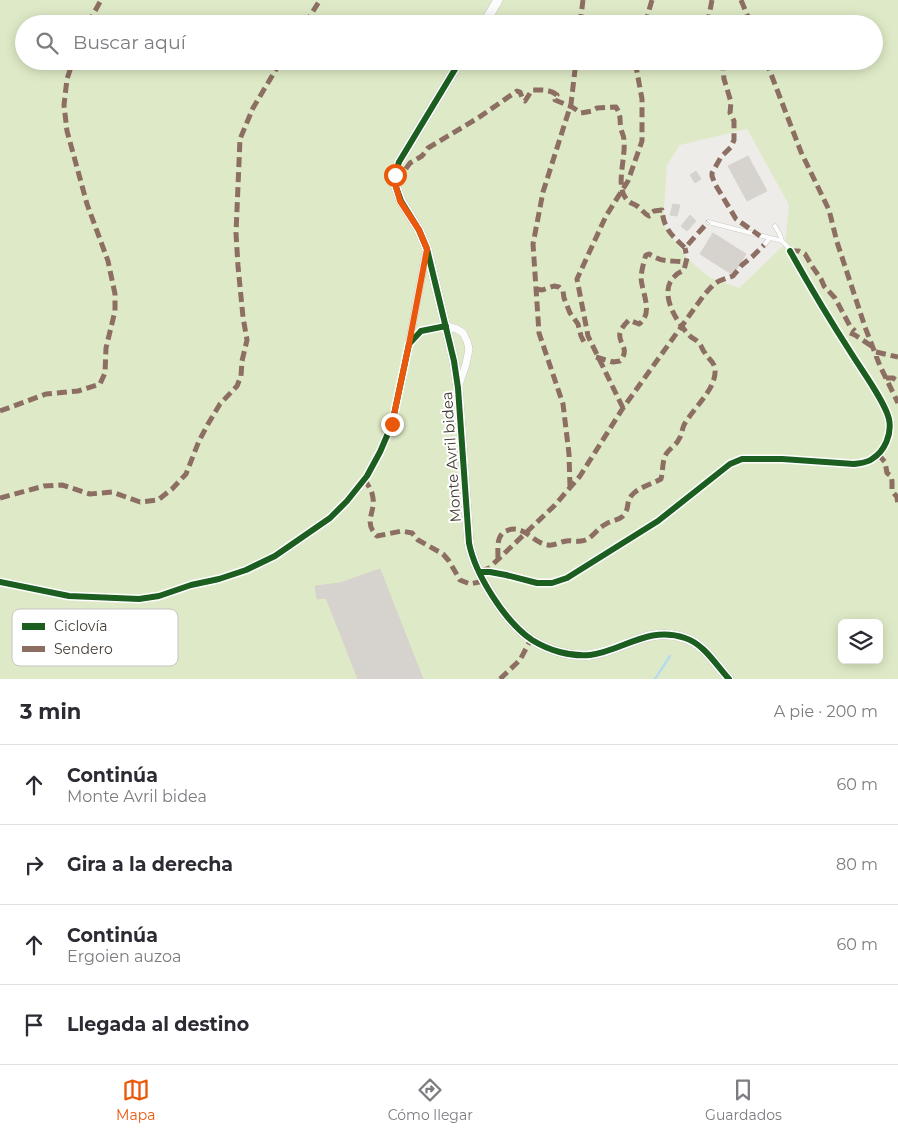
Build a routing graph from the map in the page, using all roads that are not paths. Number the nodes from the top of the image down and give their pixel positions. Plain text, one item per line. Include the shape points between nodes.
1 (498, 0) edge
2 (489, 15) edge
3 (455, 70) edge
4 (708, 222) dead end
5 (775, 226) dead end
6 (770, 238) junction
7 (782, 241) junction
8 (764, 245) dead end
9 (427, 249) junction
10 (446, 326) junction
11 (409, 344) junction
12 (458, 388) junction
13 (479, 572) junction
14 (0, 582) edge
15 (729, 679) edge

1 - 2 street
3 - 9 street, Monte Avril bidea via 399,162 395,175 400,201
4 - 6 lane
5 - 7 lane
6 - 7 lane
6 - 8 lane
7 - 13 lane via 881,401 889,419 889,434 880,452 872,460 854,464 742,459 730,464 658,521 568,578 537,583
9 - 10 street, Monte Avril bidea
9 - 11 street
10 - 11 street via 421,331
10 - 12 street, Monte Avril bidea
10 - 12 street via 463,334 469,349
11 - 14 street via 392,424 367,476 330,518 274,556 219,579 159,596 139,598 69,596
12 - 13 street, Monte Avril bidea via 469,542
13 - 15 street, Monte Avril bidea via 507,616 531,639 558,652 591,654 646,636 679,636 703,649

